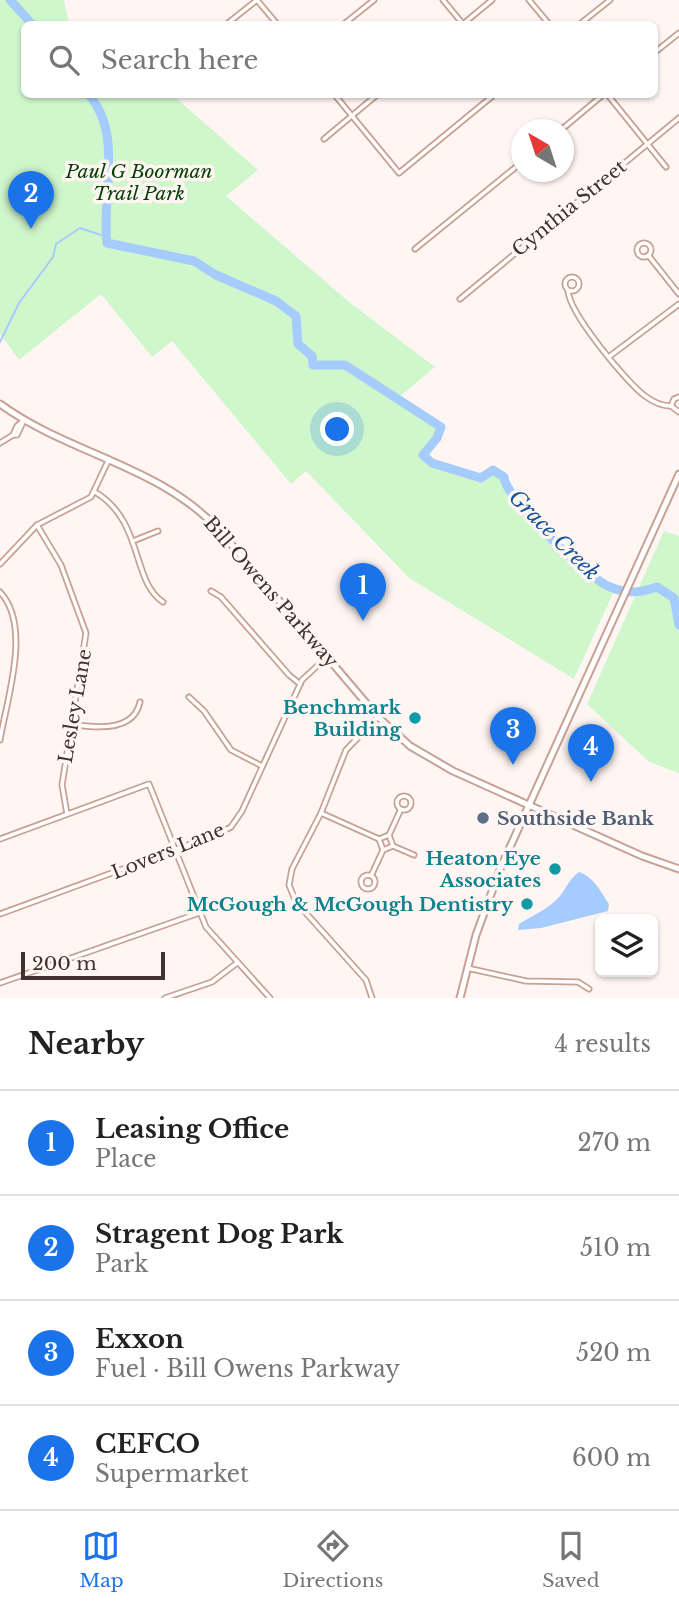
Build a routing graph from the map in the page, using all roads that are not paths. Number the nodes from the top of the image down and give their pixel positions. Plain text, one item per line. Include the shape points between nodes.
1 (257, 0) edge
2 (374, 0) edge
3 (443, 0) edge
4 (492, 0) edge
5 (529, 0) edge
6 (610, 0) edge
7 (231, 21) edge
8 (274, 21) edge
9 (348, 21) edge
10 (460, 21) edge
11 (467, 21) edge
12 (546, 21) edge
13 (584, 21) edge
14 (679, 33) edge
15 (658, 50) edge
16 (337, 98) edge
17 (373, 98) edge
18 (490, 98) edge
19 (600, 98) edge
20 (608, 98) edge
21 (351, 116) junction
22 (679, 118) edge
23 (574, 119) edge
24 (324, 139) dead end
25 (647, 144) junction
26 (666, 167) dead end
27 (511, 171) edge
28 (415, 249) dead end
29 (648, 255) dead end
30 (568, 290) junction
31 (679, 294) edge
32 (460, 299) dead end
33 (679, 304) edge
34 (610, 356) junction
35 (679, 397) edge
36 (0, 404) edge
37 (671, 406) junction
38 (679, 412) edge
39 (24, 420) junction
40 (0, 443) edge
41 (109, 459) junction
42 (679, 474) edge
43 (95, 492) junction
44 (37, 524) junction
45 (158, 531) dead end
46 (133, 541) junction
47 (0, 564) edge
48 (211, 591) dead end
49 (0, 592) edge
50 (163, 602) dead end
51 (327, 657) junction
52 (300, 684) junction
53 (189, 697) dead end
54 (140, 702) dead end
55 (378, 717) junction
56 (72, 724) junction
57 (0, 740) edge
58 (262, 766) junction
59 (529, 806) junction
60 (401, 810) dead end
61 (321, 813) junction
62 (67, 814) junction
63 (389, 835) junction
64 (0, 839) edge
65 (379, 839) junction
66 (393, 846) junction
67 (175, 850) junction
68 (383, 850) junction
69 (414, 855) dead end
70 (679, 869) edge
71 (371, 876) dead end
72 (199, 913) junction
73 (0, 914) edge
74 (237, 963) junction
75 (467, 968) junction
76 (0, 983) edge
77 (589, 989) dead end
78 (165, 998) edge
79 (270, 998) edge
80 (372, 998) edge
81 (460, 998) edge

1 - 7 street
1 - 8 street
2 - 9 street
3 - 10 street
4 - 11 street
5 - 12 street
6 - 13 street
14 - 15 street
16 - 21 street
17 - 21 street
18 - 21 street via 399,173
19 - 23 street
20 - 25 street
21 - 24 street
22 - 25 street, Cynthia Street
25 - 26 street
25 - 32 street, Cynthia Street
27 - 28 street
29 - 31 street
30 - 30 street via 566,280 576,278 577,289
30 - 34 street via 576,313
33 - 34 street
34 - 37 street via 640,393
35 - 37 street
36 - 39 main road, Bill Owens Parkway
37 - 38 street
39 - 40 street
39 - 41 main road, Bill Owens Parkway
41 - 43 street
41 - 51 main road, Bill Owens Parkway via 169,487 202,513
42 - 59 main road
43 - 44 street via 85,502
43 - 46 street via 120,511
44 - 47 street
44 - 56 street, Lesley Lane via 61,565 85,627
45 - 46 street
46 - 50 street via 153,594
48 - 52 street
49 - 57 street via 12,610 17,635
51 - 52 street, Lovers Lane
51 - 55 main road, Bill Owens Parkway
52 - 58 street, Lovers Lane
53 - 58 street via 230,750
54 - 56 street via 135,714 110,727
55 - 59 main road, Bill Owens Parkway via 432,760
55 - 61 street via 348,747
56 - 62 street, Lesley Lane via 61,789
58 - 67 street, Lovers Lane via 234,823
59 - 70 main road, Bill Owens Parkway
59 - 75 main road via 490,895
60 - 63 street
61 - 65 street
61 - 80 street via 290,874 290,890 366,980
62 - 64 street
62 - 67 street via 149,784
63 - 65 street
63 - 66 street
65 - 68 street
66 - 68 street
66 - 69 street
67 - 72 street
67 - 73 street, Lovers Lane
68 - 71 street
72 - 74 street via 215,940
72 - 76 street
74 - 78 street via 212,982
74 - 79 street
75 - 77 street via 526,981 578,982
75 - 81 main road

